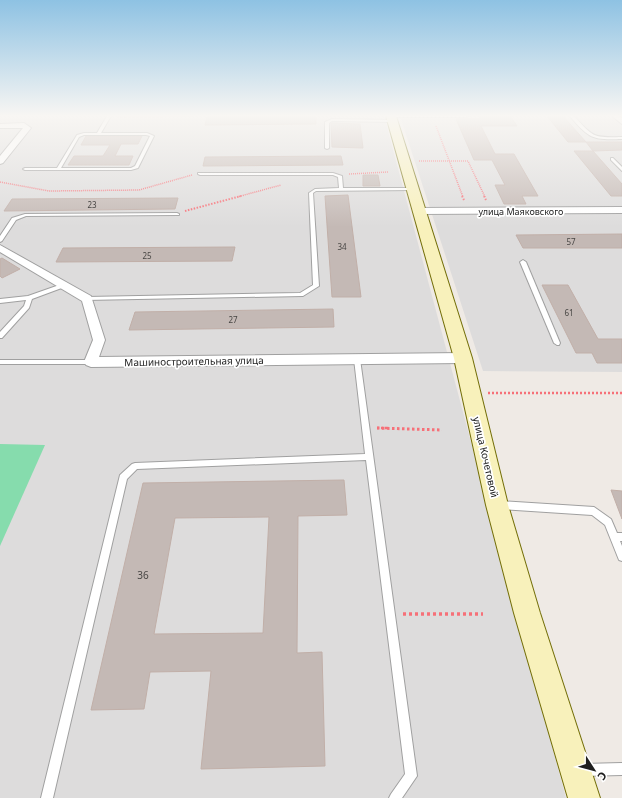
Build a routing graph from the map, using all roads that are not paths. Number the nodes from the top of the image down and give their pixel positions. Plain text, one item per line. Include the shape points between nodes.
1 (6, 153) edge
2 (68, 153) edge
3 (144, 153) edge
4 (403, 153) edge
5 (612, 159) dead end
6 (0, 161) edge
7 (25, 169) dead end
8 (58, 169) junction
9 (622, 170) edge
10 (200, 174) road end
11 (414, 189) junction
12 (341, 190) junction
13 (622, 210) edge
14 (420, 211) junction
15 (177, 214) road end
16 (0, 240) edge
17 (0, 248) edge
18 (523, 262) dead end
19 (65, 285) junction
20 (29, 298) junction
21 (87, 299) junction
22 (0, 301) edge
23 (0, 336) edge
24 (557, 343) dead end
25 (463, 358) junction
26 (358, 359) junction
27 (0, 362) edge
28 (91, 362) junction
29 (370, 457) junction
30 (497, 505) junction
31 (618, 537) edge
32 (622, 557) edge
33 (622, 769) edge
34 (576, 771) junction
35 (47, 798) edge
36 (395, 798) edge
37 (584, 798) edge

1 - 6 street
2 - 8 lane
3 - 8 lane via 137,167 130,169
4 - 11 main road, улица Кочетовой
5 - 9 lane
7 - 8 lane
10 - 12 lane via 337,175 340,176
11 - 12 lane
11 - 14 main road, улица Кочетовой
12 - 21 lane via 315,190 311,193 316,286 301,295
13 - 14 street, улица Маяковского
14 - 25 main road, улица Кочетовой
15 - 16 lane via 25,215 14,219
17 - 19 street
18 - 24 lane
19 - 20 lane
19 - 21 street
20 - 22 lane
20 - 23 lane via 27,307
21 - 28 street via 99,340
25 - 26 street, Машиностроительная улица
25 - 30 main road, улица Кочетовой
26 - 28 street, Машиностроительная улица
26 - 29 lane
27 - 28 lane
29 - 35 lane via 135,466 123,477
29 - 36 lane via 411,776
30 - 31 lane via 594,511 608,522
30 - 34 main road, улица Кочетовой
31 - 32 lane
33 - 34 lane
34 - 37 main road, улица Кочетовой

